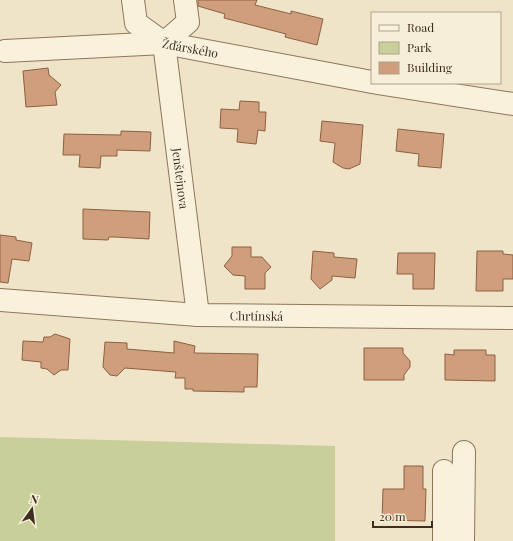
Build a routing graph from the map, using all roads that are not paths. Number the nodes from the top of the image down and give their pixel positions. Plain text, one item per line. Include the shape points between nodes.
1 (133, 0) edge
2 (185, 0) edge
3 (164, 43) junction
4 (5, 51) dead end
5 (371, 82) edge
6 (383, 84) edge
7 (513, 104) edge
8 (0, 300) edge
9 (198, 315) junction
10 (513, 318) edge
11 (464, 452) dead end
12 (444, 471) dead end
13 (444, 541) edge
14 (464, 541) edge

1 - 3 street via 136,23
2 - 3 street via 188,22
3 - 4 street, Žďárského
3 - 5 street, Žďárského
3 - 9 street, Jenštejnova
6 - 7 street
8 - 9 street, Chrtínská
9 - 10 street, Chrtínská
11 - 14 street
12 - 13 street

